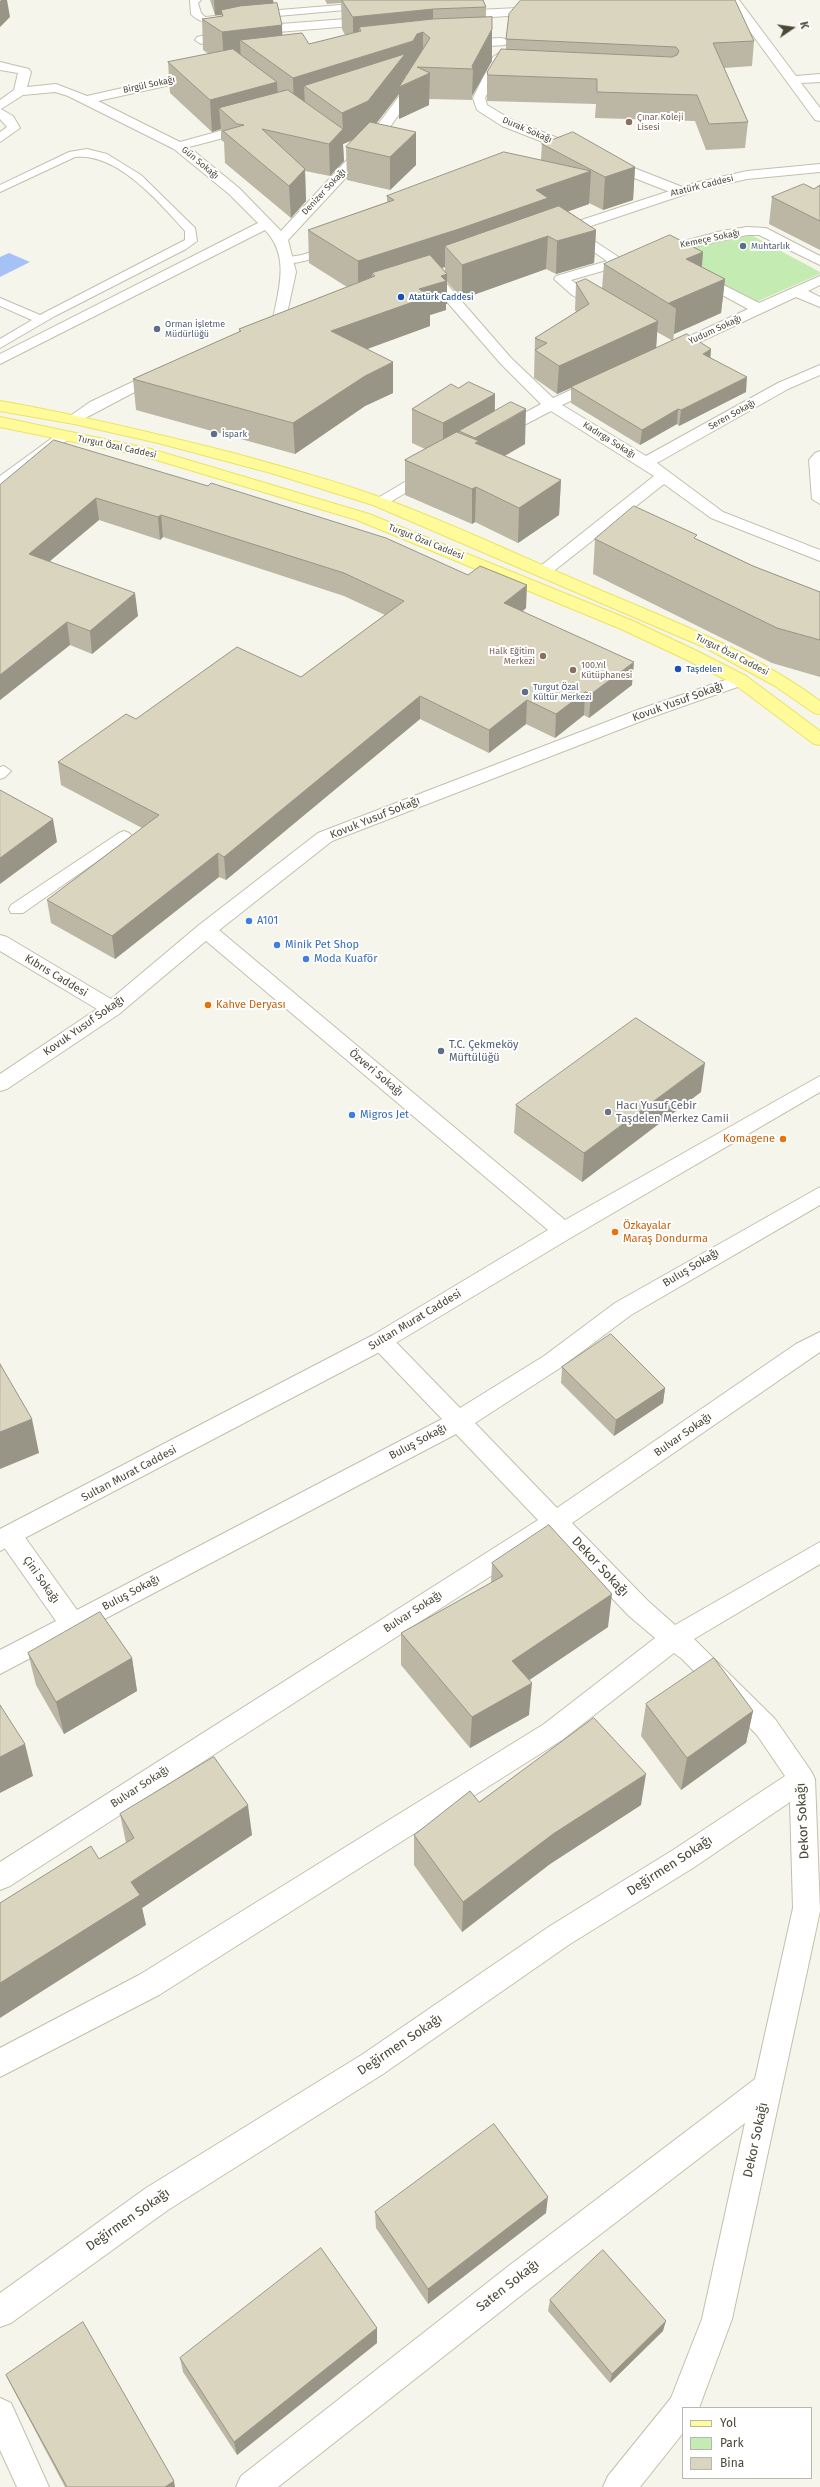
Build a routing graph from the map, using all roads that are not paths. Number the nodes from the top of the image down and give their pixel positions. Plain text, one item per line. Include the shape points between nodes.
1 (196, 0) edge
2 (504, 0) edge
3 (733, 0) edge
4 (376, 6) edge
5 (448, 10) edge
6 (552, 10) edge
7 (501, 14) junction
8 (248, 16) edge
9 (234, 17) edge
10 (384, 20) edge
11 (201, 40) dead end
12 (501, 42) junction
13 (448, 44) edge
14 (0, 66) edge
15 (495, 69) junction
16 (511, 70) edge
17 (212, 71) edge
18 (820, 78) edge
19 (792, 80) junction
20 (396, 83) edge
21 (20, 92) junction
22 (84, 100) junction
23 (3, 102) edge
24 (0, 113) edge
25 (820, 117) edge
26 (263, 123) edge
27 (0, 138) edge
28 (179, 146) junction
29 (341, 151) dead end
30 (353, 160) junction
31 (820, 168) edge
32 (0, 189) edge
33 (680, 191) junction
34 (266, 224) junction
35 (569, 228) junction
36 (546, 236) edge
37 (281, 239) junction
38 (340, 245) edge
39 (661, 250) junction
40 (286, 260) junction
41 (820, 261) edge
42 (618, 262) junction
43 (675, 264) edge
44 (689, 271) edge
45 (433, 277) edge
46 (820, 280) edge
47 (796, 292) junction
48 (0, 302) edge
49 (820, 303) edge
50 (759, 309) junction
51 (617, 317) edge
52 (41, 320) junction
53 (294, 320) edge
54 (279, 324) junction
55 (265, 330) edge
56 (658, 342) dead end
57 (0, 344) edge
58 (671, 350) junction
59 (654, 358) edge
60 (0, 360) edge
61 (172, 367) edge
62 (820, 369) edge
63 (613, 376) edge
64 (551, 405) junction
65 (0, 406) edge
66 (74, 418) junction
67 (0, 422) edge
68 (64, 436) junction
69 (489, 438) edge
70 (820, 456) edge
71 (646, 463) junction
72 (443, 465) edge
73 (664, 476) junction
74 (0, 484) edge
75 (820, 499) edge
76 (379, 502) junction
77 (820, 556) edge
78 (544, 571) junction
79 (528, 585) junction
80 (740, 680) junction
81 (820, 709) edge
82 (820, 740) edge
83 (124, 836) dead end
84 (17, 909) dead end
85 (206, 930) junction
86 (0, 942) edge
87 (112, 1009) junction
88 (820, 1083) edge
89 (0, 1084) edge
90 (820, 1195) edge
91 (564, 1231) junction
92 (381, 1341) junction
93 (820, 1341) edge
94 (457, 1422) junction
95 (556, 1520) junction
96 (5, 1539) edge
97 (820, 1552) edge
98 (72, 1624) junction
99 (673, 1639) junction
100 (0, 1663) edge
101 (802, 1779) junction
102 (0, 1877) edge
103 (0, 2063) edge
104 (767, 2088) junction
105 (0, 2312) edge
106 (683, 2407) edge
107 (682, 2409) edge
108 (0, 2414) edge
109 (33, 2487) edge
110 (252, 2487) edge
111 (619, 2487) edge

1 - 9 lane via 193,2 193,8 197,17 203,21
2 - 7 street, Durak Sokağı
3 - 19 street
4 - 8 lane
5 - 7 street via 469,14
6 - 7 street
7 - 12 street, Durak Sokağı
10 - 11 street via 242,31
12 - 13 street
12 - 15 street, Durak Sokağı via 499,61
14 - 21 street via 24,72
15 - 16 street
15 - 33 street, Durak Sokağı via 479,98 481,107 507,123
17 - 22 street, Birgül Sokağı
18 - 19 street
19 - 25 street
20 - 30 street, Denizer Sokağı via 420,73 414,88 382,129
21 - 22 street, Gün Sokağı via 56,88
21 - 23 street
22 - 28 street, Gün Sokağı
24 - 27 street via 14,128
26 - 28 street
28 - 34 street, Gün Sokağı via 234,191
29 - 30 street
30 - 37 street, Denizer Sokağı
31 - 33 street, Atatürk Caddesi via 747,175
32 - 52 lane via 73,154 81,151 92,152 131,172 191,230 191,241 182,247
33 - 35 street, Atatürk Caddesi
34 - 37 street, Gün Sokağı
34 - 60 street
35 - 36 street, Atatürk Caddesi
35 - 42 street
37 - 40 street
38 - 40 lane via 309,257
39 - 41 street, Kemeçe Sokağı via 722,235 761,231
39 - 42 street, Kemeçe Sokağı
39 - 43 street
40 - 54 street via 289,272
42 - 51 street, Kemeçe Sokağı via 561,279
44 - 50 street
45 - 64 street, Kadırga Sokağı via 506,361
46 - 47 street, Yudum Sokağı
47 - 49 street
47 - 50 street, Yudum Sokağı
48 - 52 lane
50 - 58 street, Yudum Sokağı
52 - 57 lane
53 - 54 street
54 - 55 street
56 - 58 street
58 - 59 street, Yudum Sokağı
61 - 66 street
62 - 71 street, Seren Sokağı via 783,386
63 - 64 street
64 - 69 street
64 - 71 street, Kadırga Sokağı
65 - 66 main road, Turgut Özal Caddesi
66 - 68 main road
66 - 76 main road, Turgut Özal Caddesi via 277,470
67 - 68 main road, Turgut Özal Caddesi
68 - 74 street
68 - 79 main road, Turgut Özal Caddesi via 146,452 363,517
70 - 75 street via 817,460
71 - 73 street, Kadırga Sokağı
72 - 76 street
73 - 77 street, Kadırga Sokağı via 717,515
73 - 78 street
76 - 78 main road, Turgut Özal Caddesi
78 - 79 main road
78 - 81 main road, Turgut Özal Caddesi via 712,644 764,671
79 - 80 main road, Turgut Özal Caddesi via 627,626
80 - 82 main road, Turgut Özal Caddesi
80 - 85 street, Kovuk Yusuf Sokağı via 646,713 325,837
83 - 84 lane
85 - 87 street, Kovuk Yusuf Sokağı
85 - 91 street, Özveri Sokağı
86 - 87 street, Kıbrıs Caddesi
87 - 89 street, Kovuk Yusuf Sokağı
88 - 91 street, Sultan Murat Caddesi
90 - 94 street, Buluş Sokağı via 623,1309 552,1362
91 - 92 street, Sultan Murat Caddesi
92 - 94 street, Dekor Sokağı
92 - 96 street, Sultan Murat Caddesi
93 - 95 street, Bulvar Sokağı
94 - 95 street, Dekor Sokağı
94 - 98 street, Buluş Sokağı
95 - 99 street, Dekor Sokağı via 638,1608
95 - 102 street, Bulvar Sokağı
96 - 98 street, Çini Sokağı
97 - 99 street
98 - 100 street, Buluş Sokağı
99 - 101 street, Dekor Sokağı via 691,1651 766,1727
99 - 103 street via 553,1732 149,1985
101 - 104 street, Dekor Sokağı via 807,1908
101 - 105 street, Değirmen Sokağı via 683,1859 560,1935 374,2064 157,2199
104 - 106 street, Dekor Sokağı via 717,2319
104 - 110 street, Saten Sokağı via 517,2279
107 - 111 street, Dekor Sokağı
108 - 109 street

